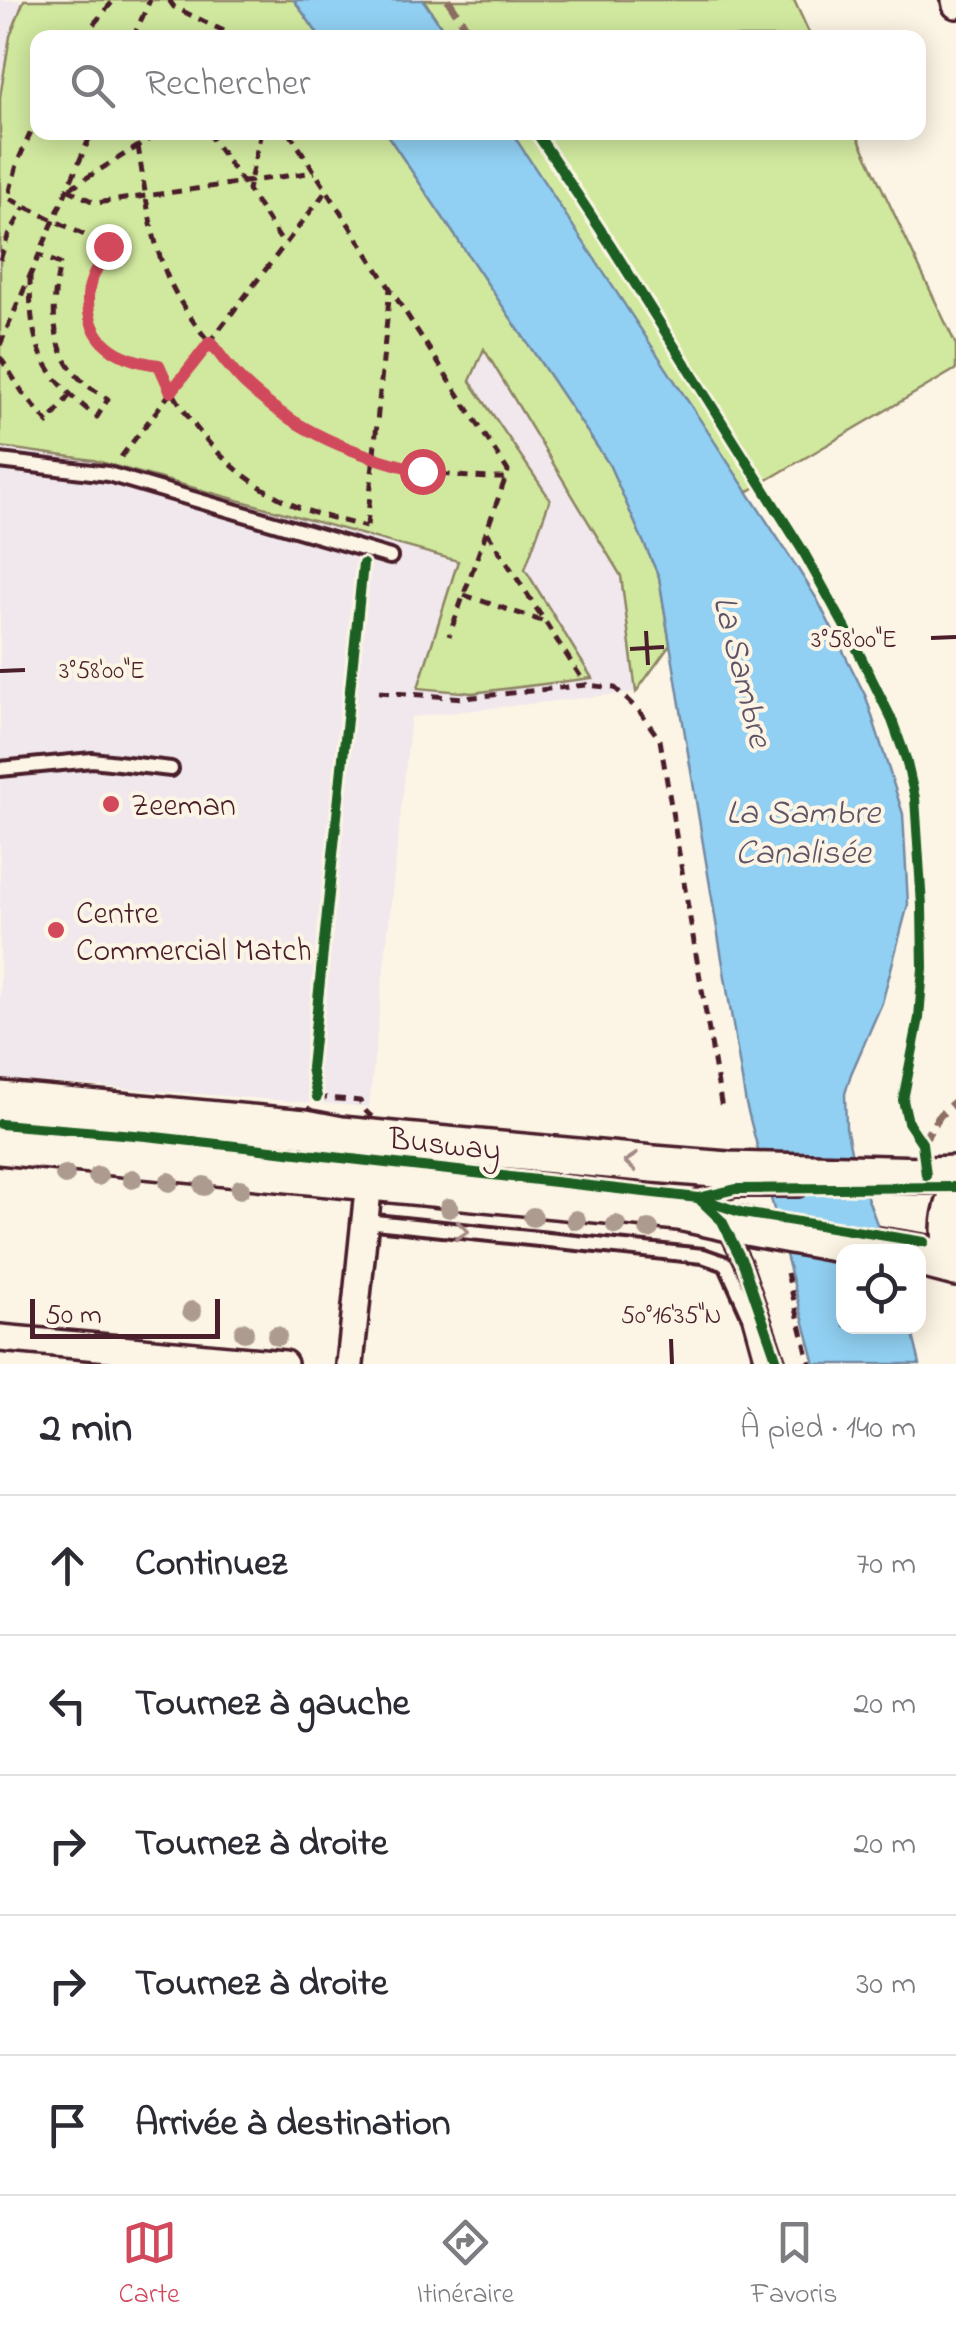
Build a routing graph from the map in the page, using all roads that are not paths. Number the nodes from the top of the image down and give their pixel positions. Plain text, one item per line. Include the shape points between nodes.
1 (0, 461) edge
2 (390, 557) dead end
3 (0, 768) edge
4 (171, 768) dead end
5 (0, 1100) edge
6 (0, 1124) edge
7 (0, 1146) edge
8 (369, 1181) junction
9 (935, 1181) edge
10 (956, 1199) edge
11 (729, 1203) junction
12 (365, 1222) junction
13 (859, 1244) edge
14 (939, 1255) edge
15 (0, 1338) edge
16 (284, 1364) edge
17 (350, 1364) edge
18 (763, 1364) edge
19 (778, 1364) edge

1 - 2 lane via 108,474
3 - 4 lane via 92,760
11 -> 5 main road via 403,1141
6 - 11 lane, Busway
7 - 8 main road
8 - 11 main road via 680,1212
8 - 12 street
9 - 11 main road
10 - 14 main road
11 - 13 main road
11 - 14 lane, Busway
11 - 19 lane
12 - 17 street
12 -> 18 lane via 720,1260 750,1317
15 - 16 street

